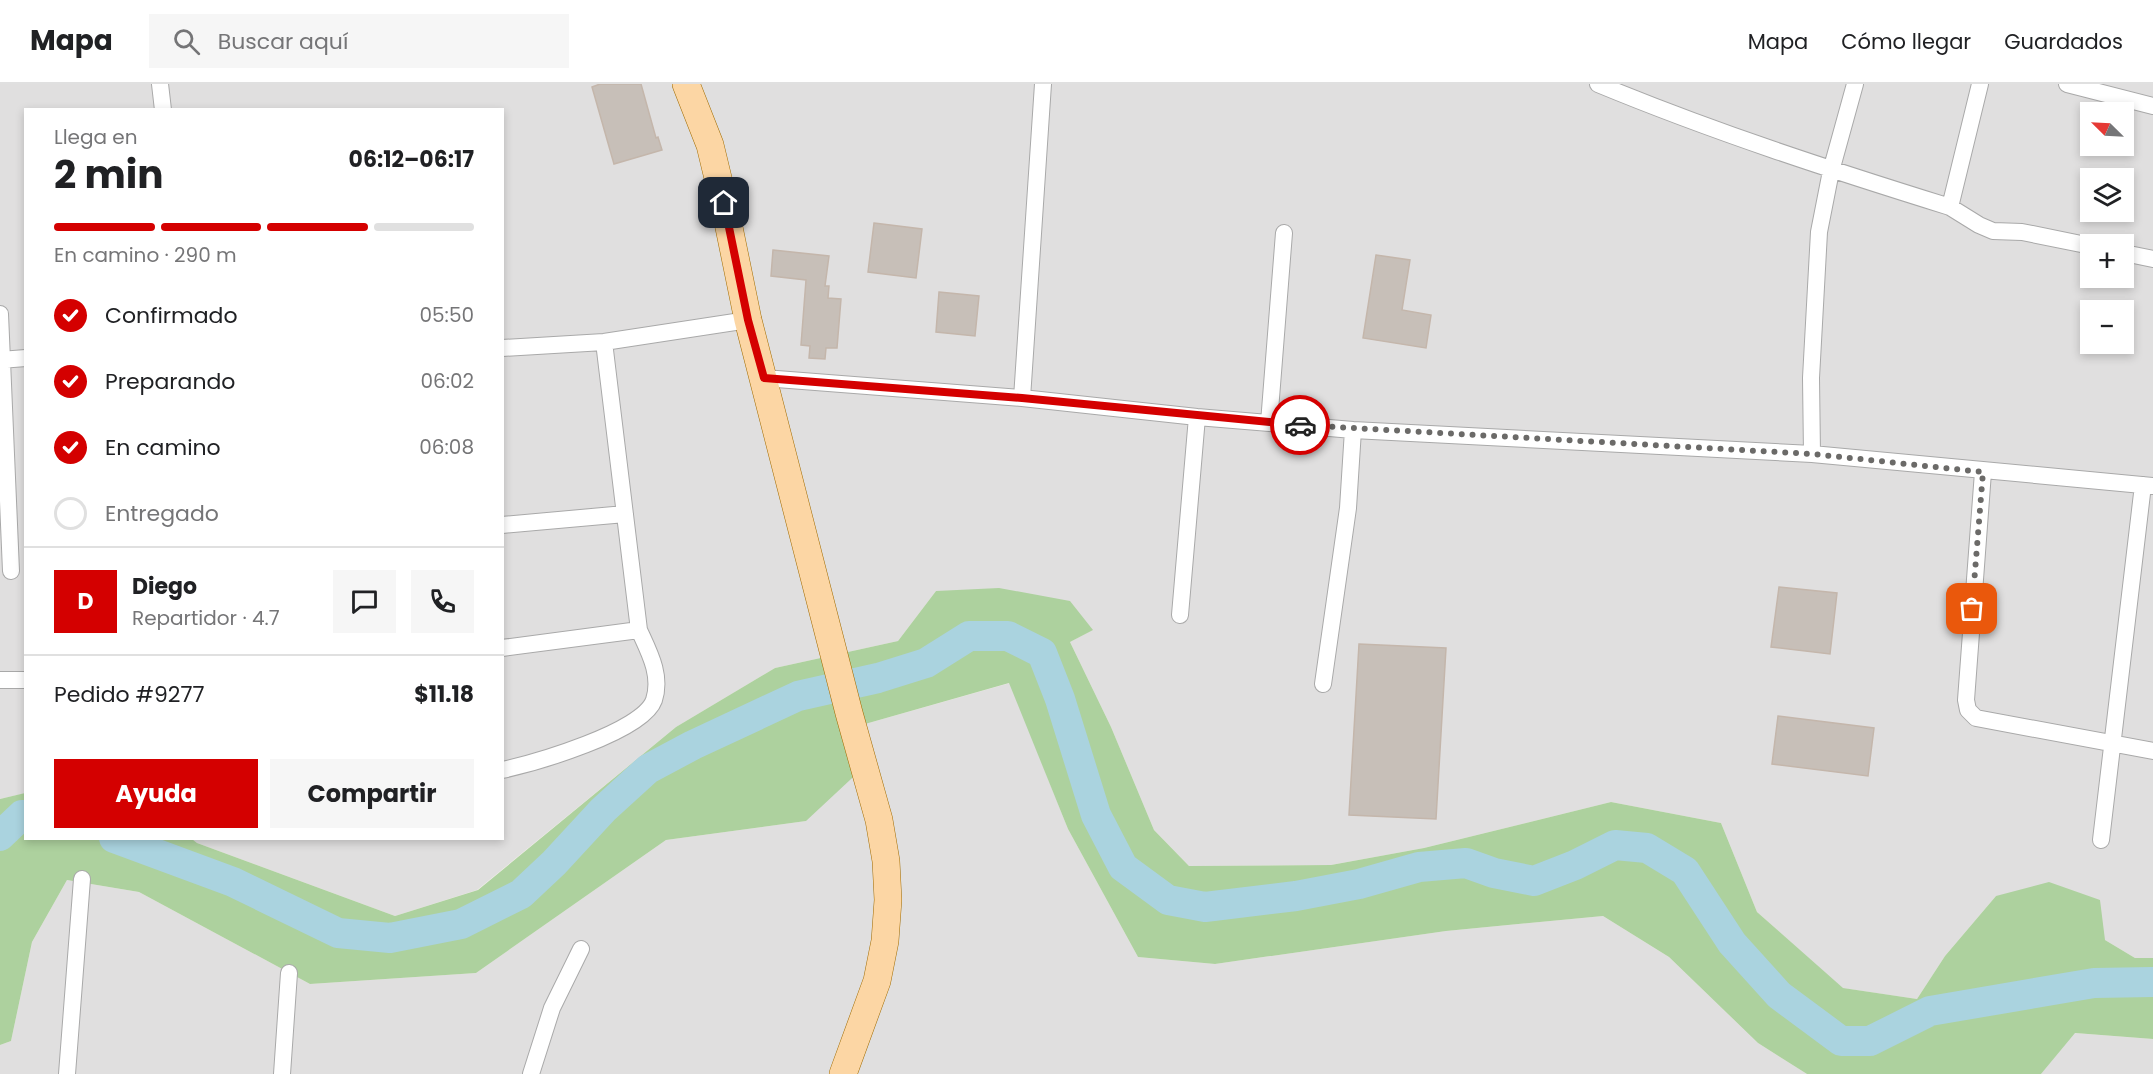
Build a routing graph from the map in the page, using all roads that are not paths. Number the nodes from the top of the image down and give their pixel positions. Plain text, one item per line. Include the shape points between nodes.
1 (160, 84) edge
2 (686, 84) edge
3 (1043, 84) edge
4 (1598, 84) edge
5 (1855, 84) edge
6 (1980, 84) edge
7 (2067, 84) edge
8 (2153, 106) edge
9 (163, 108) edge
10 (1832, 171) junction
11 (1950, 207) junction
12 (1284, 233) dead end
13 (2080, 244) edge
14 (2134, 255) edge
15 (2153, 259) edge
16 (0, 314) edge
17 (748, 320) junction
18 (604, 342) junction
19 (504, 348) edge
20 (24, 358) edge
21 (1, 359) edge
22 (764, 378) junction
23 (1022, 398) junction
24 (1197, 417) junction
25 (1269, 423) junction
26 (1353, 430) junction
27 (1812, 454) junction
28 (1983, 472) junction
29 (2148, 486) edge
30 (625, 514) junction
31 (504, 525) edge
32 (12, 571) edge
33 (1180, 615) dead end
34 (639, 630) junction
35 (504, 648) edge
36 (0, 680) edge
37 (24, 680) edge
38 (1323, 684) dead end
39 (2114, 745) junction
40 (2153, 751) edge
41 (504, 769) edge
42 (2101, 840) dead end
43 (82, 879) dead end
44 (581, 948) dead end
45 (290, 973) dead end
46 (67, 1074) edge
47 (282, 1074) edge
48 (531, 1074) edge
49 (843, 1074) edge

1 - 9 street
2 - 17 main road via 710,146
3 - 23 street
4 - 10 street
5 - 10 street
6 - 11 street
7 - 8 street
10 - 11 street
10 - 27 street via 1819,232 1811,378
11 - 13 street via 1993,231 2022,232
12 - 25 street
14 - 15 street
16 - 21 street
17 - 18 street
17 - 22 main road
18 - 19 street
18 - 30 street
20 - 21 street
21 - 32 street
22 - 23 street
22 - 49 main road via 879,820 886,861 885,941 877,981
23 - 24 street
24 - 25 street
24 - 33 street
25 - 26 street
26 - 27 street
26 - 38 street via 1348,508
27 - 28 street
28 - 29 street
28 - 39 street via 1968,710 1976,718
29 - 39 street
30 - 31 street
30 - 34 street
34 - 35 street
34 - 41 street via 654,662 656,686 654,702 644,714 587,745
36 - 37 street
39 - 40 street
39 - 42 street
43 - 46 street
44 - 48 street via 552,1008
45 - 47 street

